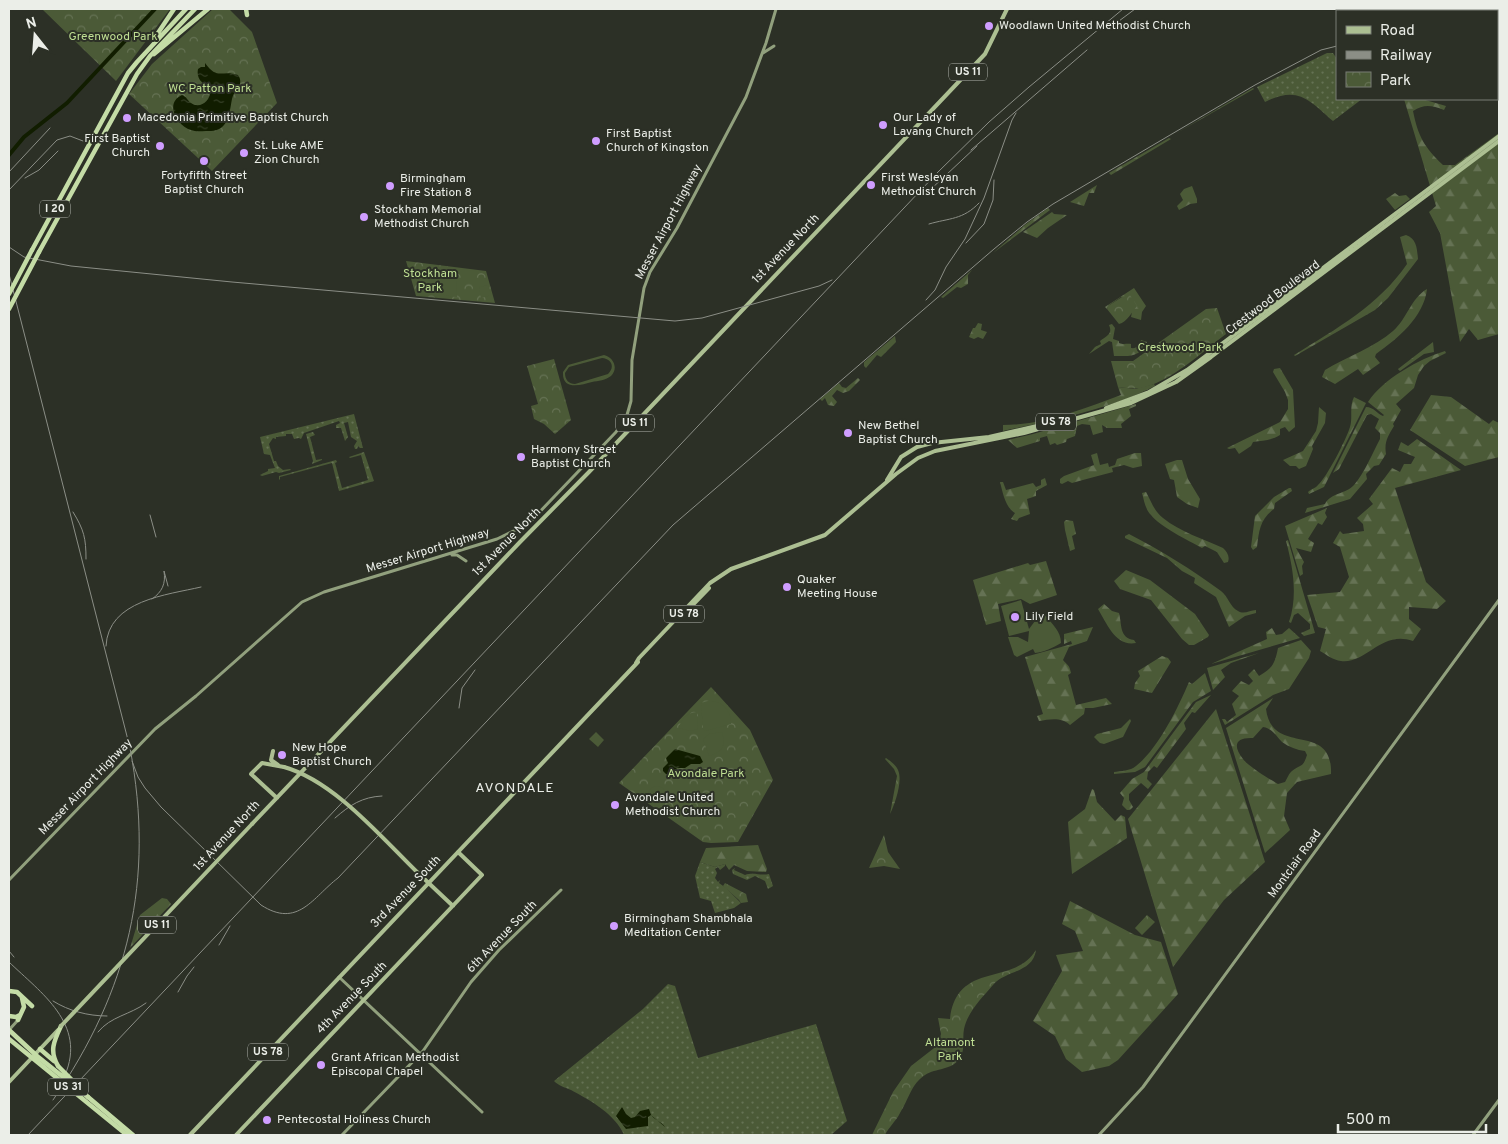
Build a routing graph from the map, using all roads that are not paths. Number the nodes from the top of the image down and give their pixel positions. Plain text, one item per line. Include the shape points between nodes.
1 (174, 9) edge
2 (186, 9) edge
3 (195, 9) edge
4 (208, 9) edge
5 (246, 9) edge
6 (776, 9) edge
7 (1007, 9) edge
8 (247, 15) dead end
9 (774, 46) dead end
10 (762, 53) junction
11 (142, 56) junction
12 (150, 56) junction
13 (736, 116) junction
14 (741, 118) dead end
15 (1499, 136) edge
16 (1499, 141) edge
17 (9, 294) edge
18 (9, 309) edge
19 (886, 482) junction
20 (441, 556) junction
21 (466, 561) dead end
22 (1499, 600) edge
23 (273, 751) dead end
24 (283, 767) junction
25 (277, 798) junction
26 (458, 852) junction
27 (9, 880) edge
28 (428, 882) junction
29 (561, 890) dead end
30 (453, 906) junction
31 (339, 977) junction
32 (9, 991) edge
33 (21, 996) junction
34 (364, 1001) junction
35 (32, 1006) dead end
36 (21, 1014) junction
37 (9, 1016) edge
38 (18, 1020) joint
39 (61, 1026) joint
40 (56, 1033) junction
41 (10, 1035) edge
42 (40, 1048) junction
43 (420, 1053) junction
44 (59, 1066) junction
45 (9, 1082) edge
46 (88, 1097) junction
47 (1499, 1100) edge
48 (482, 1112) dead end
49 (127, 1135) edge
50 (134, 1135) edge
51 (190, 1135) edge
52 (236, 1135) edge
53 (342, 1135) edge
54 (1099, 1135) edge
55 (1472, 1135) edge

1 - 11 highway
2 - 11 highway, I 20
3 - 12 highway, I 20
4 - 12 highway
5 - 8 highway
6 - 10 main road, Messer Airport Highway
7 - 25 main road, 1st Avenue North / US 11 via 985,54
9 - 10 main road
10 - 13 main road, Messer Airport Highway
11 - 17 highway, I 20, bridge via 128,73
12 - 18 highway, I 20, bridge via 130,86
13 - 14 main road
13 - 20 main road, Messer Airport Highway via 647,279 632,360 631,400 621,425 531,521 498,539
15 - 19 main road, Crestwood Boulevard / US 78 via 1187,370 1158,387 1116,405 1052,423 989,437 917,447 899,460
16 - 19 main road, Crestwood Boulevard / US 78 via 1169,386 1131,403 1072,420 931,452
19 - 26 main road, 3rd Avenue South / US 78 via 825,535 724,572 710,583
20 - 21 main road via 454,554
20 - 27 main road, Messer Airport Highway via 324,592 302,602 155,729
22 - 54 main road, Montclair Road via 1143,1087
23 - 24 main road via 272,762
24 - 25 main road via 262,763 251,774
24 - 28 main road, bridge via 310,778 343,801
25 - 39 main road, 1st Avenue North / US 11, bridge
26 - 28 main road, 3rd Avenue South / US 78
26 - 30 main road, 4th Avenue South / US 78 via 482,875
28 - 30 main road
28 - 31 main road, 3rd Avenue South / US 78
29 - 43 main road, 6th Avenue South via 470,982
30 - 34 main road, 4th Avenue South / US 78
31 - 34 main road
31 - 51 main road, 3rd Avenue South / US 78
32 - 33 highway
33 - 35 highway
33 - 36 highway via 24,1004
34 - 43 main road
34 - 52 main road, 4th Avenue South / US 78
36 - 37 highway
36 - 38 highway
38 - 41 main road
39 - 40 highway
40 - 42 main road
40 - 44 highway via 52,1051
41 - 46 highway, US 31, bridge
41 - 49 highway, US 31, bridge
42 - 44 highway
42 - 45 main road
43 - 48 main road
43 - 53 main road, 6th Avenue South
44 - 46 highway, bridge
46 - 50 highway, US 31
47 - 55 main road

